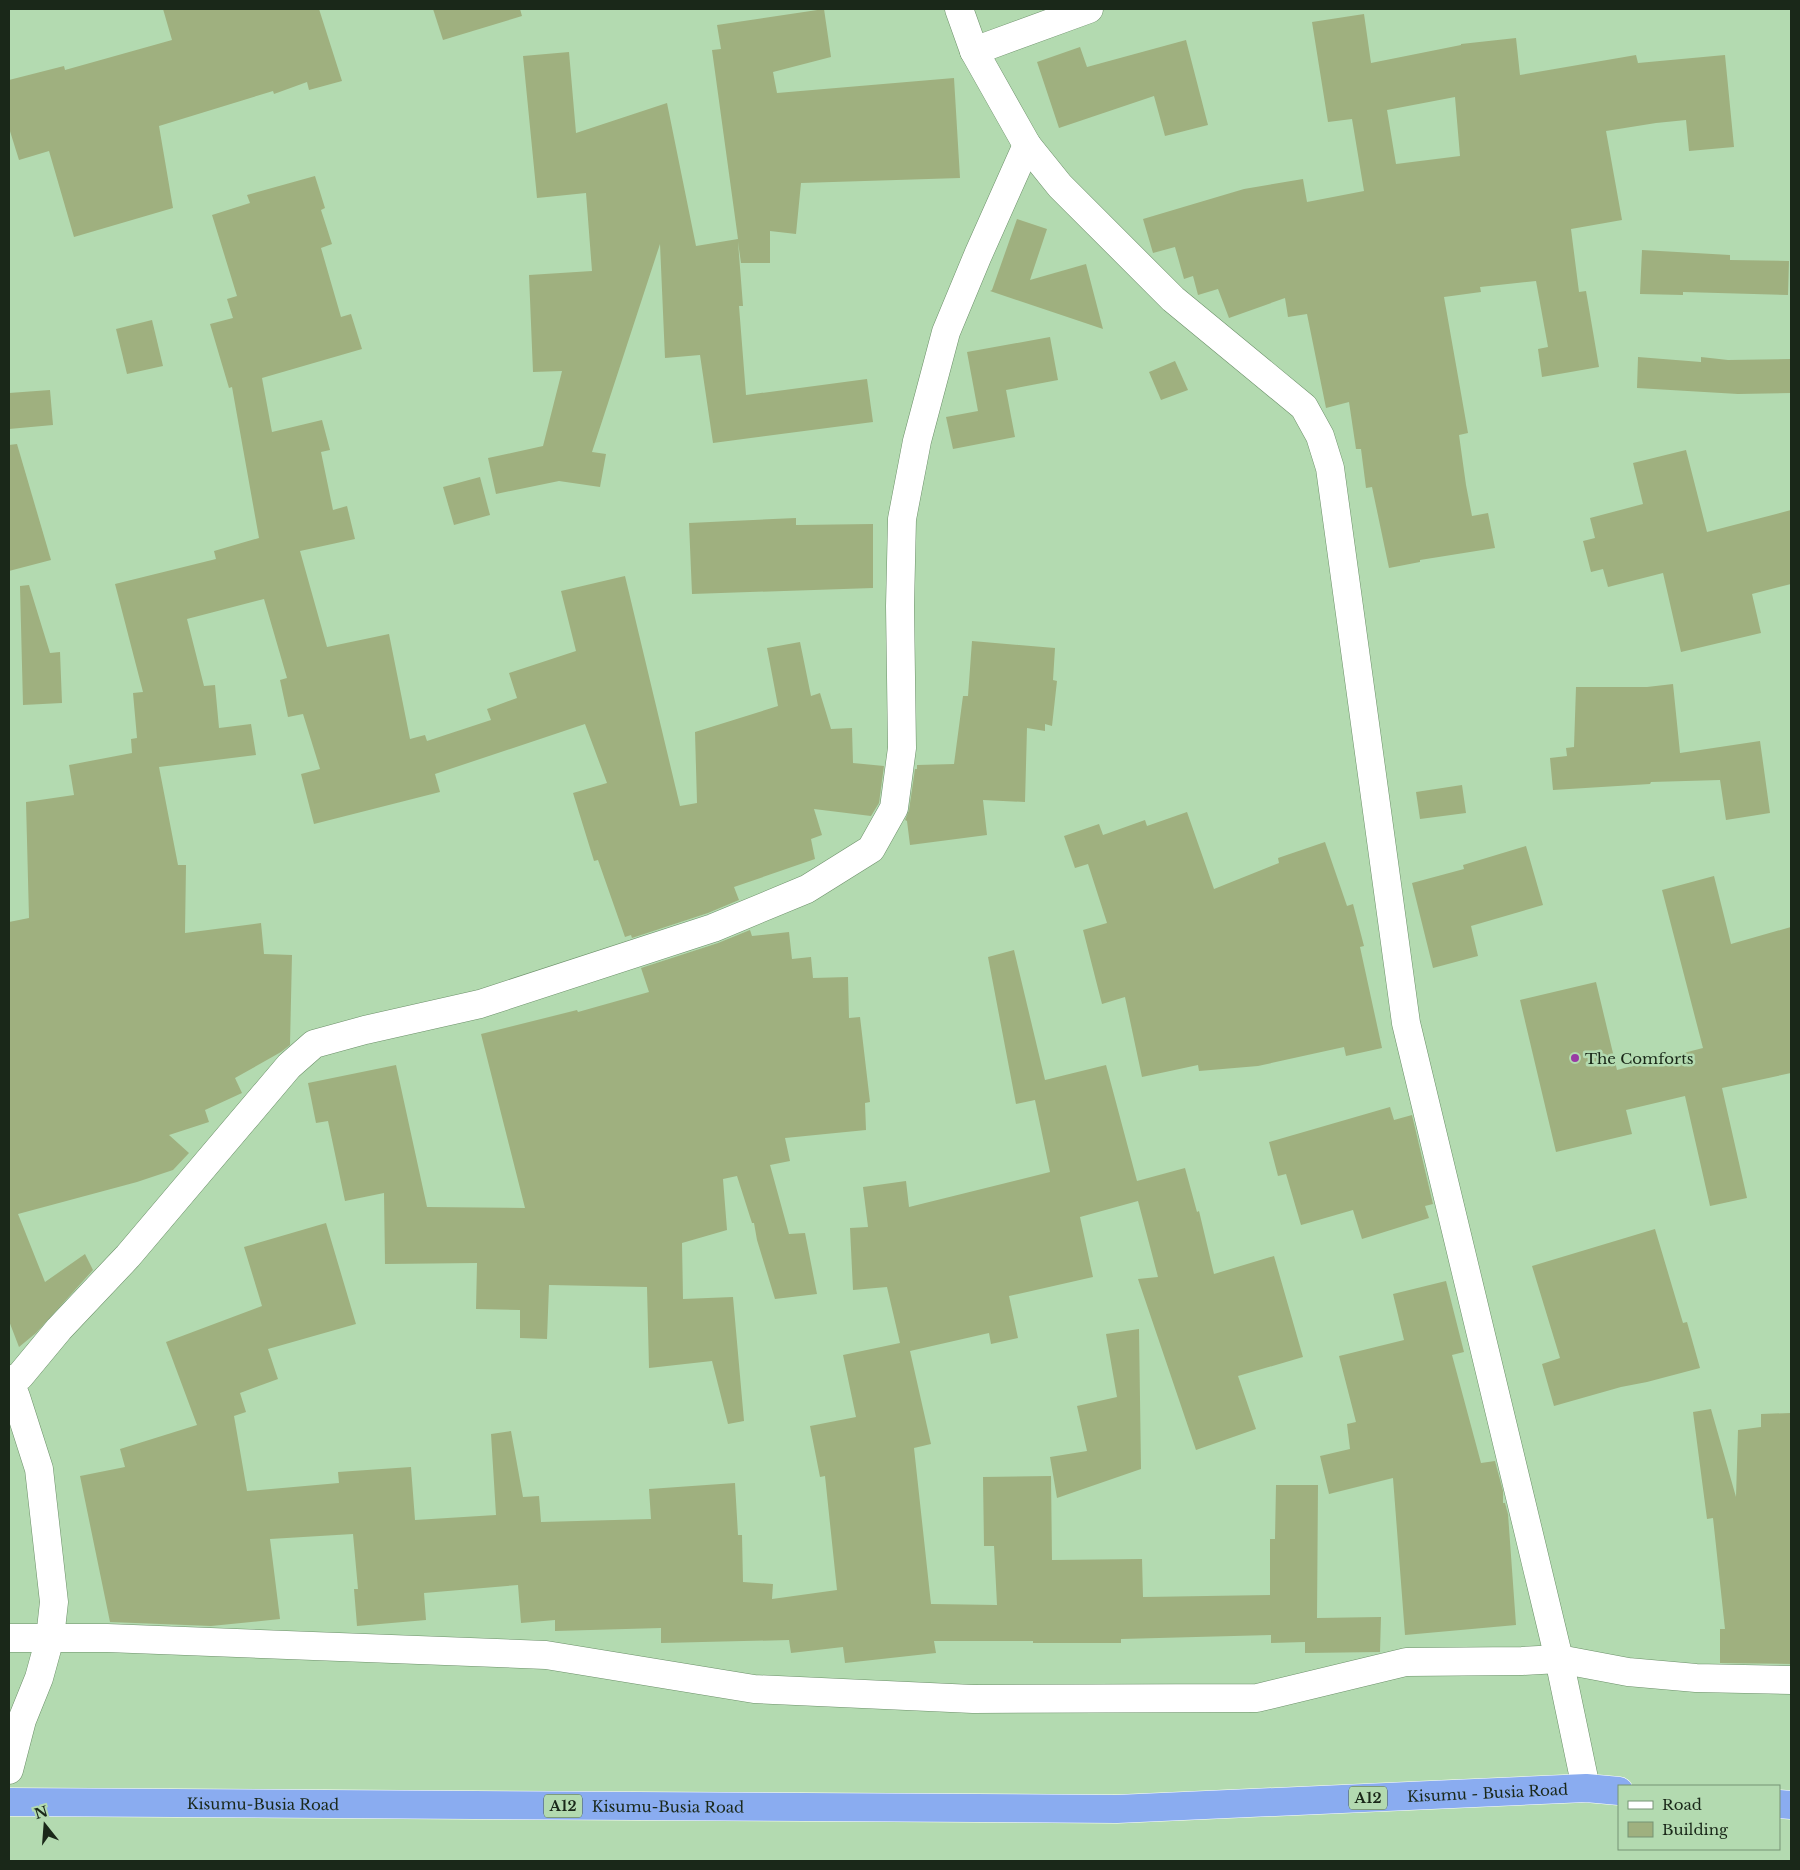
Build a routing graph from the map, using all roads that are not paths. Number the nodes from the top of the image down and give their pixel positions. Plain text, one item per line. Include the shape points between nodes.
1 (958, 9) edge
2 (1090, 9) edge
3 (974, 51) junction
4 (1027, 145) junction
5 (14, 1378) edge
6 (9, 1638) edge
7 (50, 1638) junction
8 (1559, 1659) junction
9 (1791, 1680) edge
10 (9, 1770) edge
11 (1586, 1788) junction
12 (1618, 1791) edge
13 (9, 1802) edge
14 (1117, 1809) joint

1 - 3 street
2 - 3 street
3 - 4 street
4 - 5 street via 946,332 917,441 902,519 902,748 894,808 871,849 807,889 714,928 480,1004 314,1044 289,1066 128,1256
4 - 8 street via 1060,186 1173,299 1304,407 1320,436 1330,468 1406,1023
5 - 7 street via 16,1397 39,1468 54,1602
6 - 7 street
7 - 8 street via 546,1655 754,1689 973,1699 1257,1698 1406,1662
7 - 10 street
8 - 9 street via 1628,1672 1696,1678
8 - 11 street
11 - 12 highway, Kisumu - Busia Road / A12
11 - 14 highway, Kisumu - Busia Road / A12
13 - 14 highway, Kisumu-Busia Road / A12

